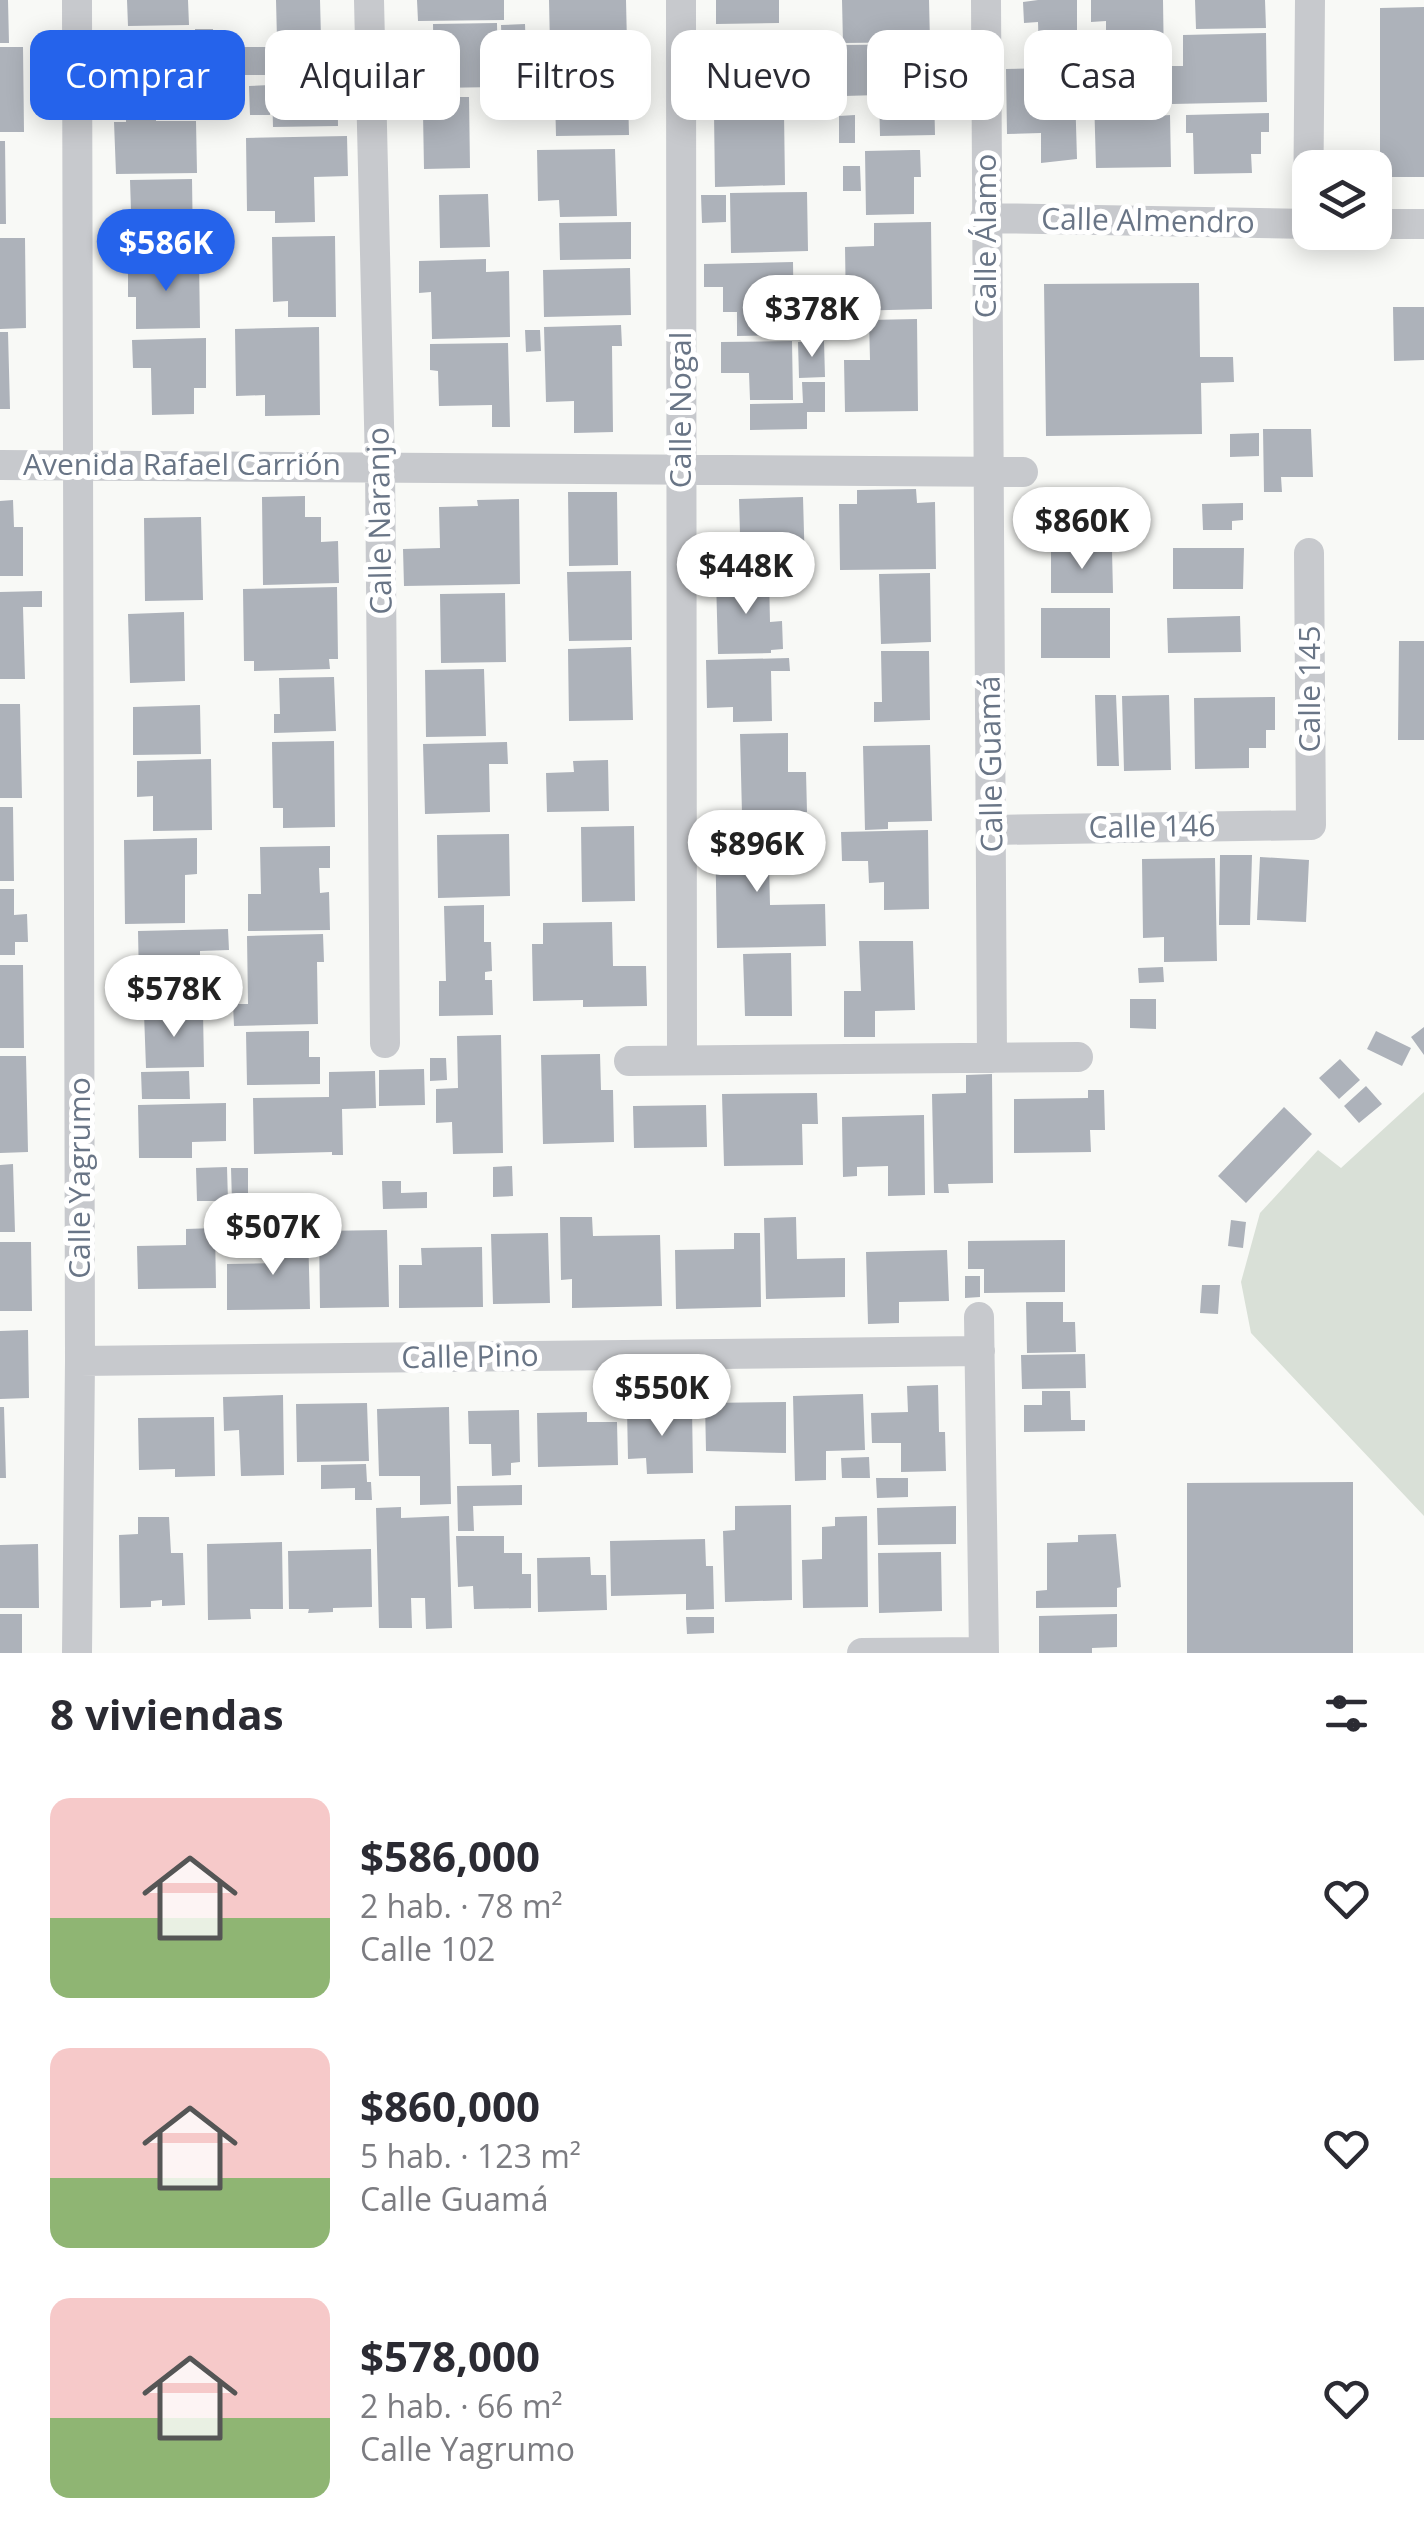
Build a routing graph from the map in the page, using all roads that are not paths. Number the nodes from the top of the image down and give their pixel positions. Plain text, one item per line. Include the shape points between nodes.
1 (77, 0) edge
2 (369, 0) edge
3 (681, 0) edge
4 (986, 0) edge
5 (1310, 0) edge
6 (1309, 150) edge
7 (986, 218) junction
8 (1292, 224) edge
9 (1392, 224) edge
10 (1424, 224) edge
11 (78, 464) junction
12 (0, 465) edge
13 (380, 465) junction
14 (680, 467) junction
15 (988, 471) junction
16 (1024, 472) dead end
17 (1310, 553) dead end
18 (1312, 824) joint
19 (992, 830) junction
20 (385, 1043) dead end
21 (1078, 1056) dead end
22 (992, 1058) junction
23 (629, 1060) dead end
24 (682, 1060) junction
25 (980, 1317) dead end
26 (980, 1352) junction
27 (80, 1360) junction
28 (77, 1653) edge
29 (862, 1653) edge
30 (984, 1653) edge

1 - 11 street, Calle Yagrumo
2 - 13 street, Calle Naranjo
3 - 14 street, Calle Nogal
4 - 7 street, Calle Álamo
5 - 6 street
7 - 8 street, Calle Almendro
7 - 15 street, Calle Álamo
9 - 10 street
11 - 12 street, Avenida Rafael Carrión
11 - 13 street, Avenida Rafael Carrión
11 - 27 street, Calle Yagrumo
13 - 14 street, Avenida Rafael Carrión
13 - 20 street, Calle Naranjo
14 - 15 street, Avenida Rafael Carrión
14 - 24 street, Calle Nogal
15 - 16 street, Avenida Rafael Carrión
15 - 19 street, Calle Guamá
17 - 18 street, Calle 145
18 - 19 street, Calle 146
19 - 22 street, Calle Guamá
21 - 22 street
22 - 24 street
23 - 24 street
25 - 26 street
26 - 27 street, Calle Pino
26 - 30 street
27 - 28 street, Calle Yagrumo
29 - 30 street

